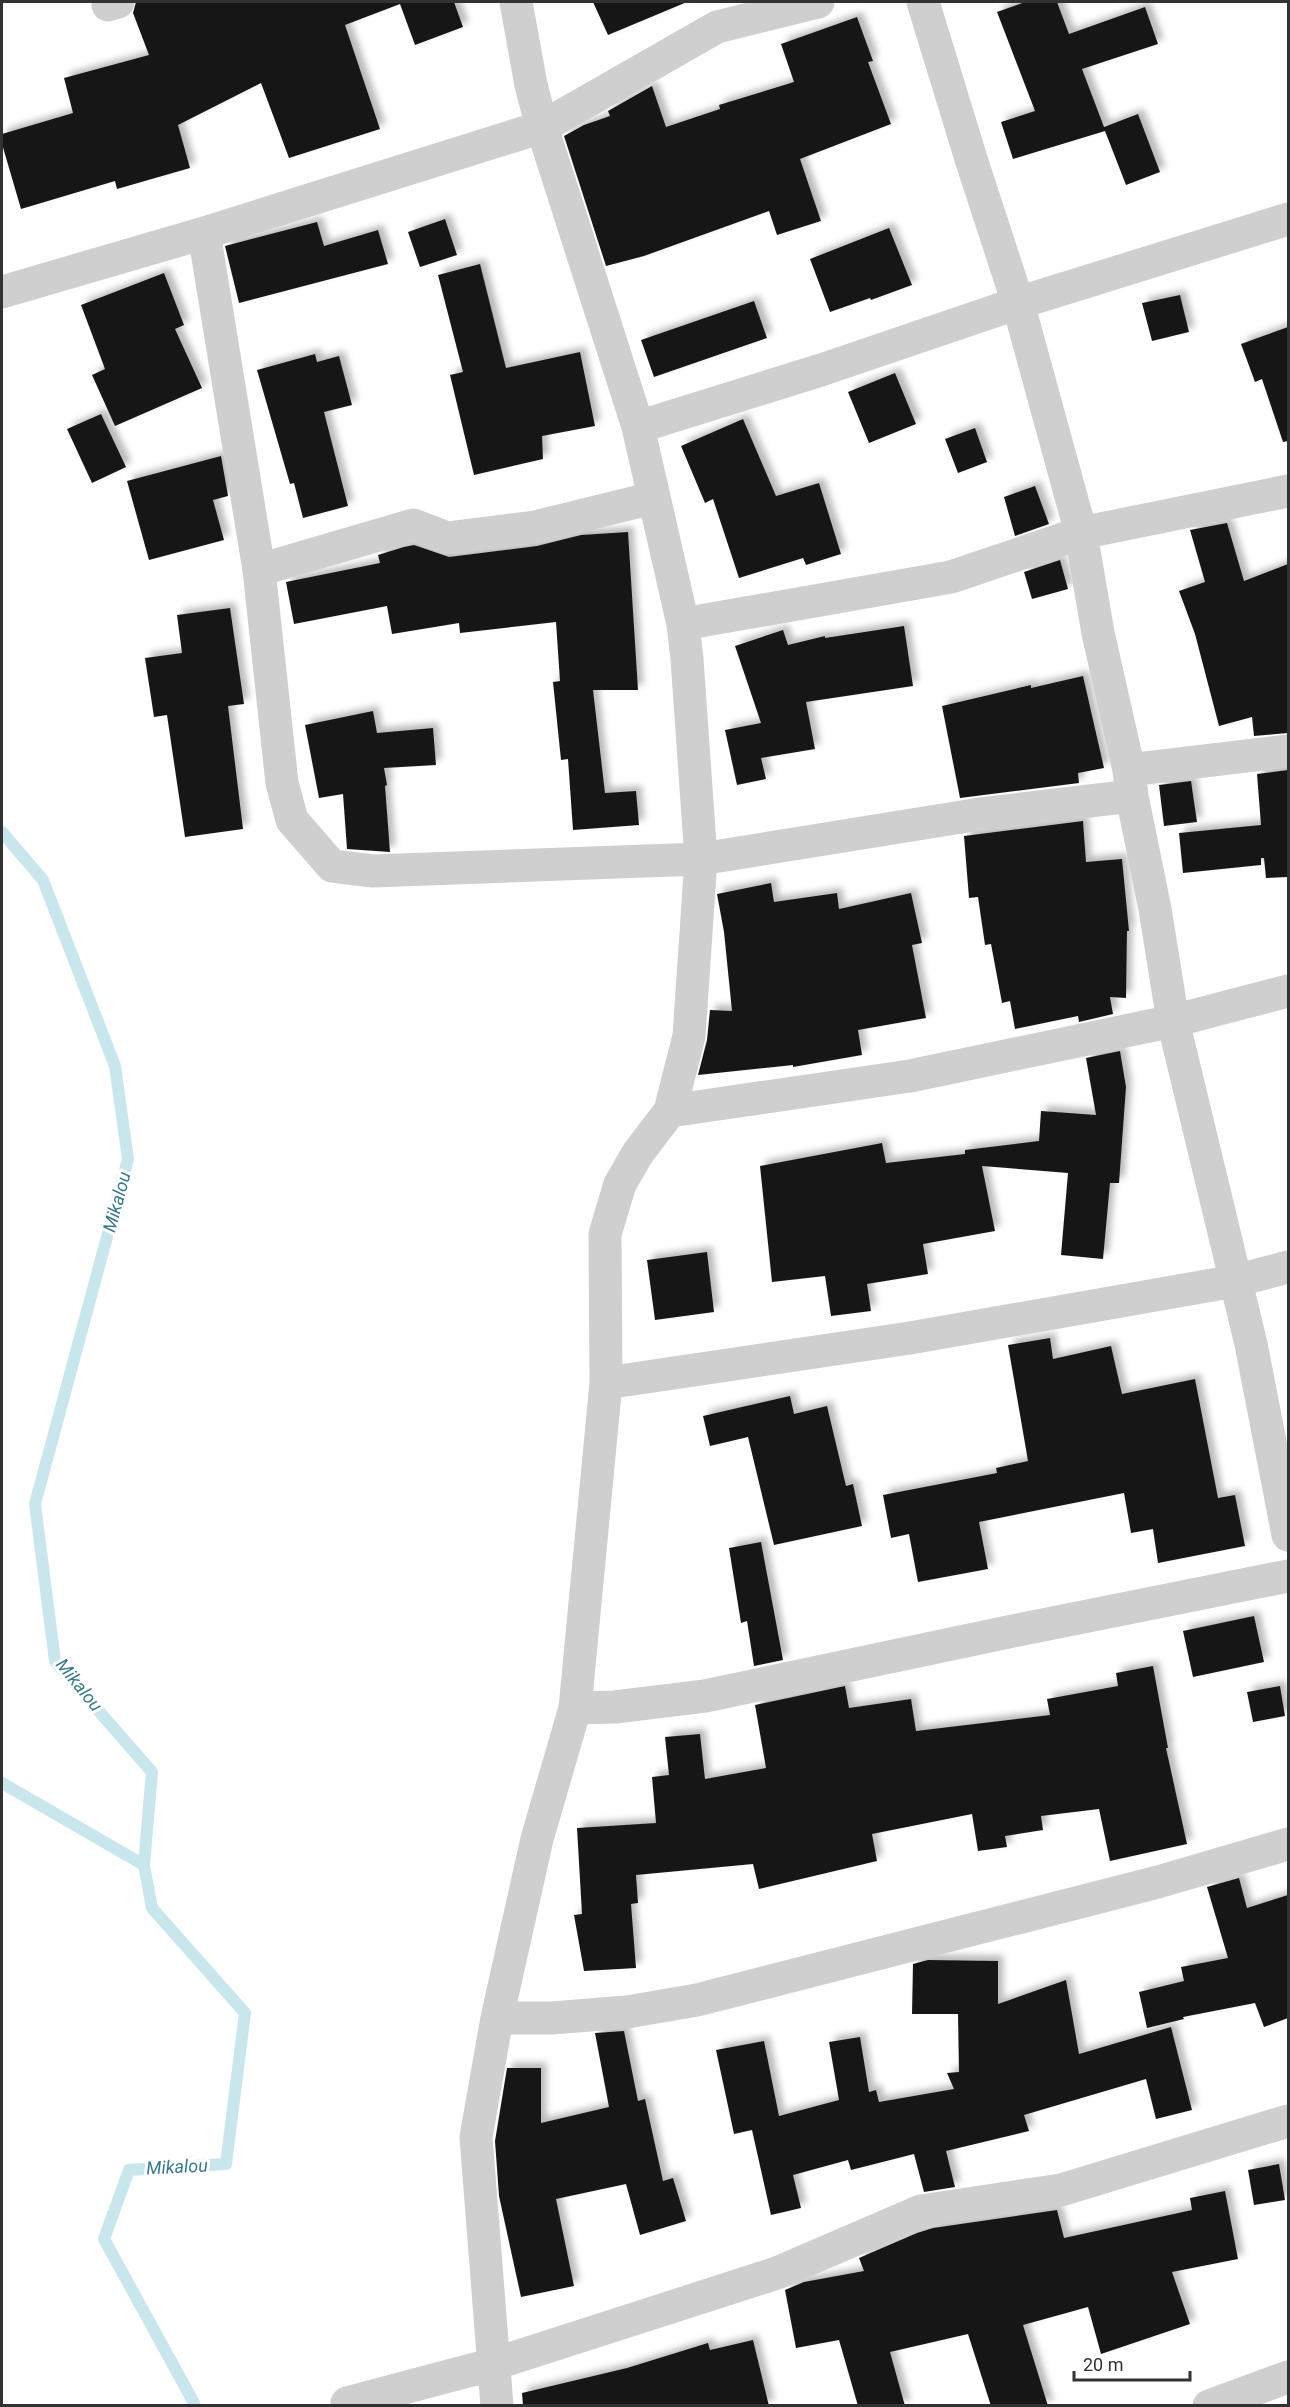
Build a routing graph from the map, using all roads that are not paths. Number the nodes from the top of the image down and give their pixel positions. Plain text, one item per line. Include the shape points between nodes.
1 (516, 2) edge
2 (818, 2) edge
3 (923, 2) edge
4 (542, 127) junction
5 (1288, 219) edge
6 (204, 233) junction
7 (2, 292) edge
8 (1018, 303) junction
9 (638, 427) junction
10 (1288, 491) edge
11 (653, 498) junction
12 (1081, 533) junction
13 (260, 570) junction
14 (683, 624) junction
15 (1288, 751) edge
16 (1130, 783) junction
17 (701, 859) junction
18 (1288, 991) edge
19 (1173, 1020) junction
20 (670, 1111) junction
21 (1288, 1267) edge
22 (1235, 1281) junction
23 (606, 1383) junction
24 (1288, 1535) edge
25 (1288, 1576) edge
26 (575, 1708) junction
27 (1288, 1844) edge
28 (496, 2018) junction
29 (1288, 2121) edge
30 (494, 2364) junction
31 (1288, 2377) edge
32 (347, 2403) dead end
33 (497, 2406) edge
34 (1209, 2406) edge

1 - 4 street
2 - 4 street via 717,27
3 - 8 street
4 - 6 street
4 - 9 street
5 - 8 street
6 - 7 street
6 - 13 street
8 - 9 street
8 - 12 street
9 - 11 street
10 - 12 street
11 - 13 street via 535,527 447,538 413,525
11 - 14 street
12 - 14 street via 951,577
12 - 16 street
13 - 17 street via 282,783 292,820 332,866 373,871
14 - 17 street
15 - 16 street
16 - 17 street via 981,814
16 - 19 street
17 - 20 street via 689,1036
18 - 19 street
19 - 20 street via 910,1076
19 - 22 street
20 - 23 street via 620,1184 604,1234
21 - 22 street
22 - 23 street via 910,1338
22 - 24 street
23 - 26 street
25 - 26 street via 705,1696
26 - 28 street via 537,1839
27 - 28 street via 1158,1882 697,2000 627,2012
28 - 30 street via 476,2137
29 - 30 street via 1061,2190 921,2211 777,2272
30 - 32 street
30 - 33 street
31 - 34 street

